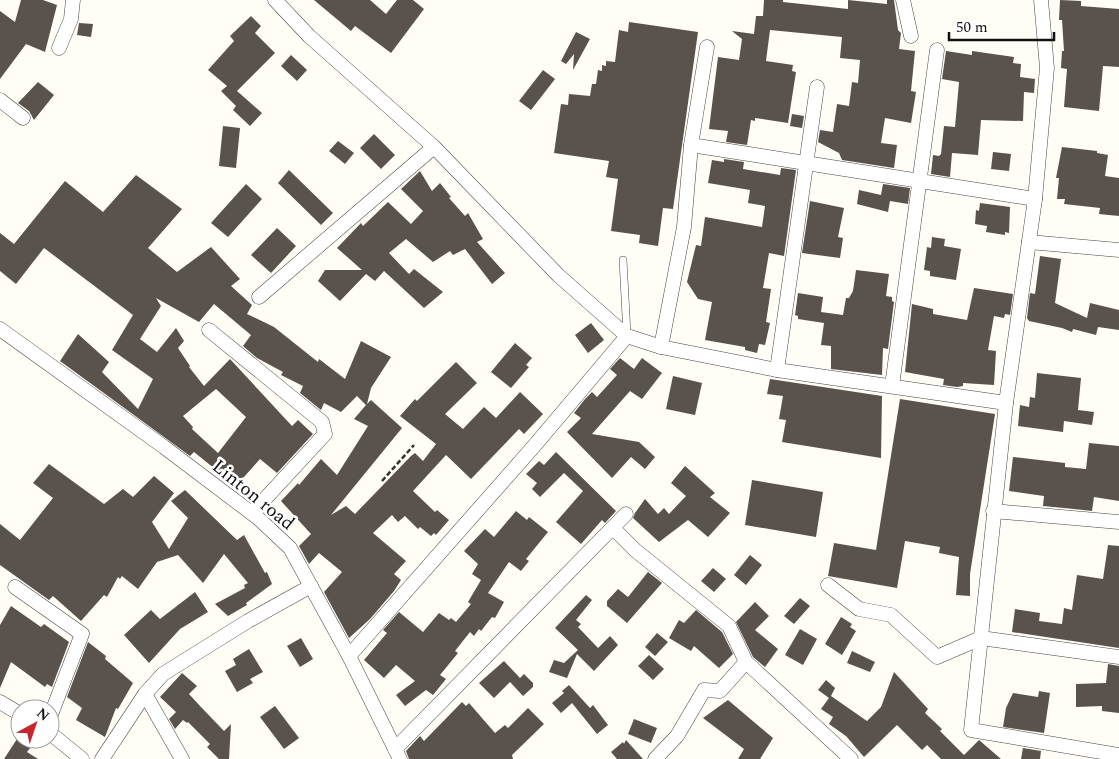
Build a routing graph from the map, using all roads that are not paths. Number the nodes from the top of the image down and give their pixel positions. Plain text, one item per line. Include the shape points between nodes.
1 (73, 0) edge
2 (275, 0) edge
3 (903, 0) edge
4 (1041, 0) edge
5 (911, 36) dead end
6 (707, 47) dead end
7 (59, 48) dead end
8 (937, 50) dead end
9 (817, 87) dead end
10 (0, 100) edge
11 (23, 118) dead end
12 (690, 145) junction
13 (434, 147) junction
14 (806, 163) junction
15 (920, 182) junction
16 (1035, 199) junction
17 (1029, 242) junction
18 (1119, 250) edge
19 (623, 260) dead end
20 (260, 297) dead end
21 (0, 329) edge
22 (209, 330) dead end
23 (627, 336) junction
24 (661, 347) junction
25 (777, 370) junction
26 (892, 386) junction
27 (1006, 403) junction
28 (993, 511) junction
29 (252, 513) junction
30 (626, 514) dead end
31 (1119, 522) edge
32 (613, 528) junction
33 (828, 585) dead end
34 (311, 586) junction
35 (14, 587) dead end
36 (981, 638) junction
37 (349, 656) junction
38 (1119, 657) edge
39 (746, 662) junction
40 (145, 694) junction
41 (57, 699) edge
42 (60, 741) edge
43 (398, 754) edge
44 (1119, 755) edge
45 (82, 759) edge
46 (102, 759) edge
47 (182, 759) edge
48 (656, 759) edge
49 (851, 759) edge

1 - 7 street via 71,19
2 - 13 street via 310,36
3 - 5 street
4 - 16 street via 1047,68
6 - 12 street
8 - 15 street
9 - 14 street
10 - 11 street
12 - 14 street
12 - 24 street via 684,227
13 - 20 street
13 - 23 street via 558,275
14 - 15 street
14 - 25 street
15 - 16 street
15 - 26 street
16 - 17 street
17 - 18 street
17 - 27 street
19 - 23 lane
21 - 29 street, Linton road
22 - 29 street via 322,422 325,434
23 - 24 street
23 - 37 street
24 - 25 street
25 - 26 street
26 - 27 street
27 - 28 street
28 - 31 street
28 - 36 street
29 - 34 street, Linton road via 290,548
30 - 32 street
32 - 39 street via 635,550 729,626
32 - 43 street
33 - 36 street via 860,608 891,615 937,657
34 - 37 street, Linton road
34 - 40 street via 164,674
35 - 41 street via 82,634
36 - 38 street
36 - 44 street via 971,730
37 - 43 street, Linton road
39 - 48 street via 720,690 704,690 677,736
39 - 49 street
40 - 46 street
40 - 47 street
42 - 45 street

